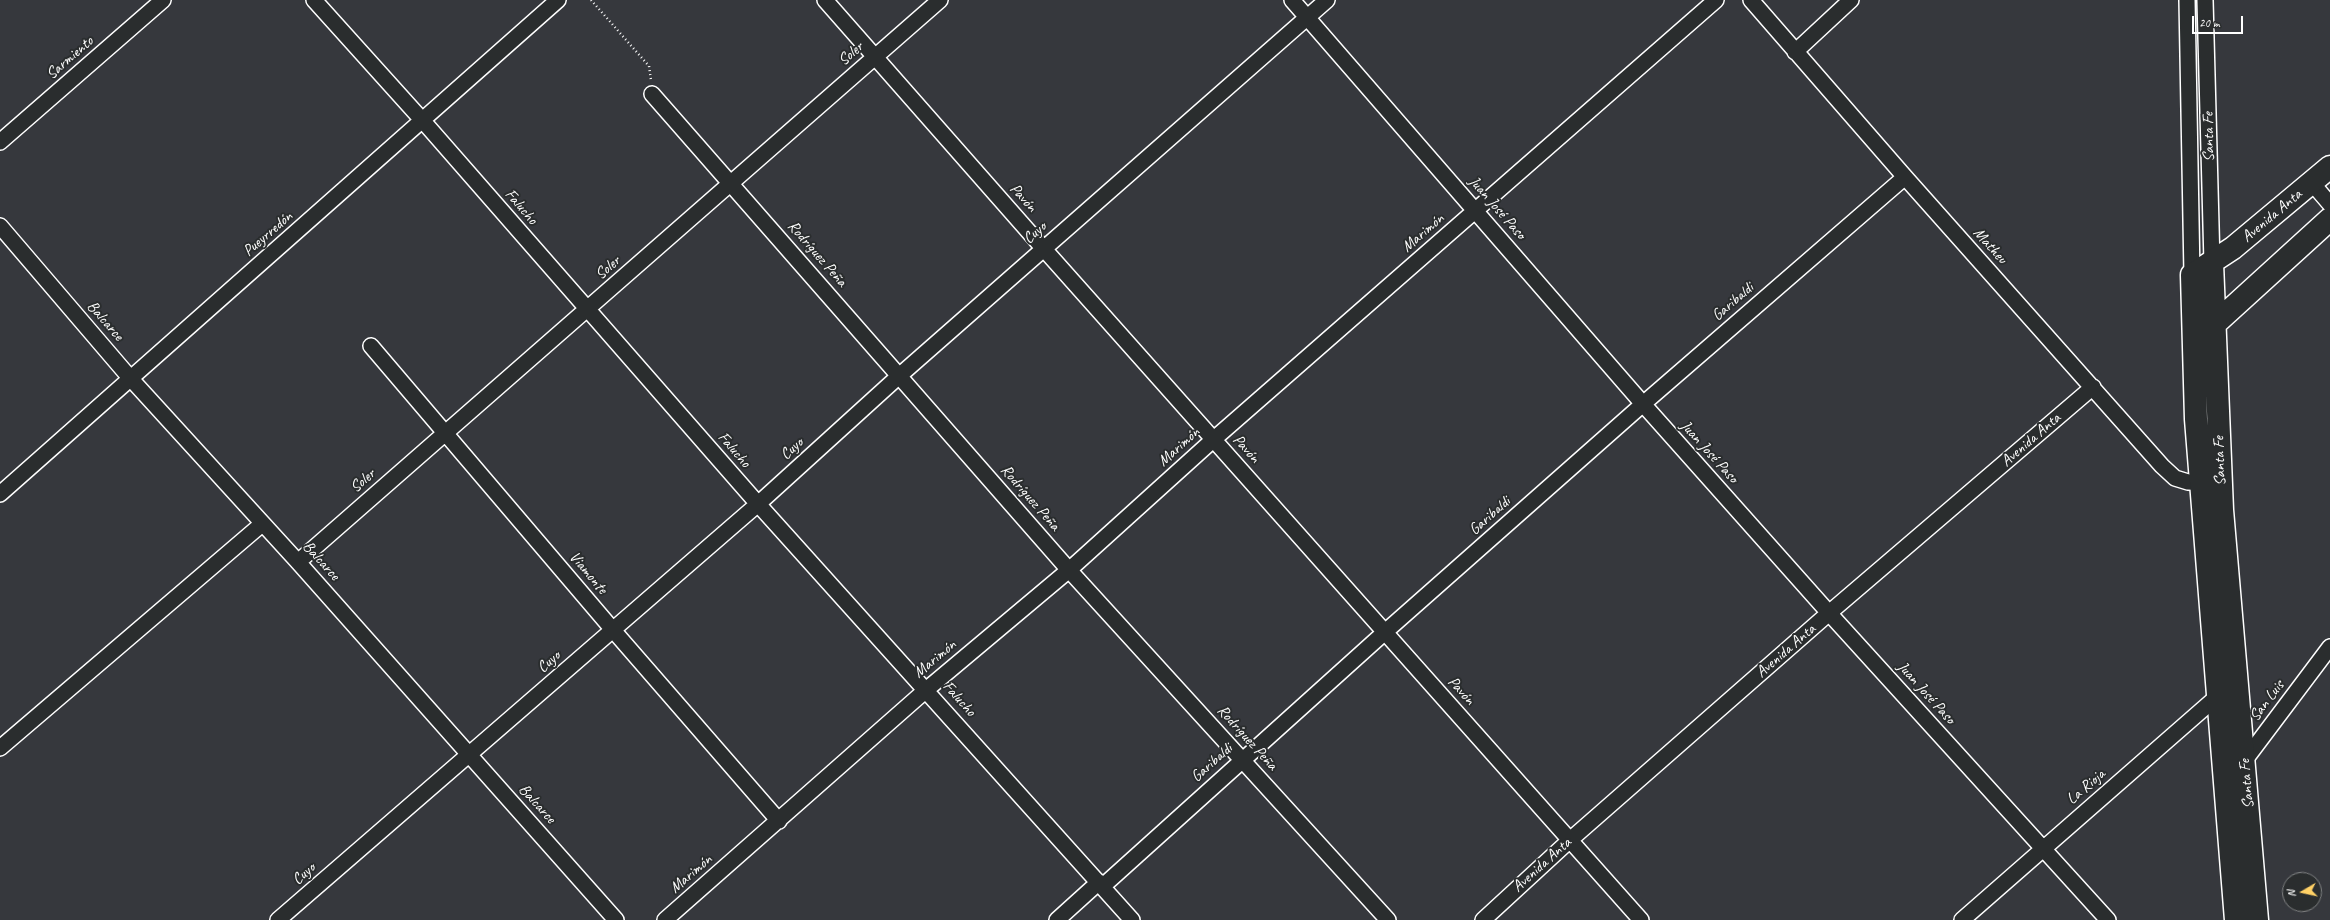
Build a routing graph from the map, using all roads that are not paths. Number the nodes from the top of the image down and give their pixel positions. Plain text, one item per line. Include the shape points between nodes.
1 (163, 0) edge
2 (314, 0) edge
3 (558, 0) edge
4 (825, 0) edge
5 (940, 0) edge
6 (1292, 0) edge
7 (1327, 0) edge
8 (1716, 0) edge
9 (1751, 0) edge
10 (1851, 0) edge
11 (2187, 0) edge
12 (2206, 0) edge
13 (1307, 17) junction
14 (1796, 52) junction
15 (874, 58) junction
16 (652, 94) road end
17 (423, 121) junction
18 (0, 142) edge
19 (2330, 167) edge
20 (1905, 177) junction
21 (2312, 183) junction
22 (731, 184) junction
23 (2330, 204) edge
24 (1476, 211) junction
25 (2330, 219) edge
26 (0, 226) edge
27 (1044, 249) junction
28 (2212, 262) junction
29 (2192, 275) junction
30 (587, 311) junction
31 (2214, 324) junction
32 (2194, 343) junction
33 (371, 346) dead end
34 (899, 376) junction
35 (131, 379) junction
36 (2093, 387) junction
37 (1643, 404) junction
38 (446, 432) junction
39 (1214, 439) junction
40 (2211, 483) junction
41 (0, 494) edge
42 (758, 504) junction
43 (262, 524) junction
44 (298, 562) junction
45 (1069, 570) junction
46 (1829, 613) junction
47 (612, 630) junction
48 (1385, 632) junction
49 (2330, 647) edge
50 (926, 690) junction
51 (2229, 692) junction
52 (0, 748) edge
53 (469, 755) junction
54 (1243, 760) junction
55 (2235, 761) junction
56 (779, 821) junction
57 (1570, 840) junction
58 (2044, 848) junction
59 (1101, 884) junction
60 (278, 920) edge
61 (616, 920) edge
62 (665, 920) edge
63 (1057, 920) edge
64 (1132, 920) edge
65 (1388, 920) edge
66 (1483, 920) edge
67 (1641, 920) edge
68 (1962, 920) edge
69 (2108, 920) edge
70 (2236, 920) edge
71 (2258, 920) edge

1 - 18 street, Sarmiento
2 - 17 street, Falucho
3 - 17 street, Pueyrredón
4 - 15 street, Pavón
5 - 15 street, Soler
6 - 13 street, Juan José Paso
7 - 13 street, Cuyo
8 - 24 street, Marimón
9 - 14 street, Matheu
10 - 14 street
11 - 29 street, Santa Fe
12 - 28 street, Santa Fe
13 - 24 street, Juan José Paso
13 - 27 street, Cuyo
14 - 20 street, Matheu
15 - 22 street, Soler
15 - 27 street, Pavón
16 - 22 street, Rodríguez Peña
17 - 30 street, Falucho
17 - 35 street, Pueyrredón
19 - 21 main road, Avenida Anta
20 - 36 street, Matheu
20 - 37 street, Garibaldi
21 - 23 street
21 - 28 main road, Avenida Anta via 2233,248
22 - 30 street, Soler
22 - 34 street, Rodríguez Peña
24 - 37 street, Juan José Paso
24 - 39 street, Marimón
25 - 31 main road
26 - 35 street, Balcarce
27 - 34 street, Cuyo
27 - 39 street, Pavón
28 - 29 main road, Avenida Anta
28 - 31 main road, Santa Fe
29 - 32 main road, Santa Fe
30 - 38 street, Soler
30 - 42 street, Falucho
31 - 32 main road
31 - 40 main road, Santa Fe
32 - 40 main road, Santa Fe
33 - 38 street, Viamonte
34 - 42 street, Cuyo
34 - 45 street, Rodríguez Peña
35 - 41 street, Pueyrredón
35 - 43 street, Balcarce
36 - 40 street, Matheu via 2171,474 2188,482
36 - 46 street, Avenida Anta
37 - 46 street, Juan José Paso
37 - 48 street, Garibaldi
38 - 44 street, Soler
38 - 47 street, Viamonte
39 - 45 street, Marimón
39 - 48 street, Pavón
40 - 51 main road, Santa Fe
42 - 47 street, Cuyo
42 - 50 street, Falucho
43 - 44 street, Balcarce
43 - 52 street
44 - 53 street, Balcarce
45 - 50 street, Marimón
45 - 54 street, Rodríguez Peña
46 - 57 street, Avenida Anta
46 - 58 street, Juan José Paso
47 - 53 street, Cuyo
47 - 56 street, Viamonte
48 - 54 street, Garibaldi
48 - 57 street, Pavón
49 - 55 street, San Luis
50 - 56 street, Marimón
50 - 59 street, Falucho
51 - 55 main road, Santa Fe
51 - 58 street, La Rioja
53 - 60 street, Cuyo
53 - 61 street, Balcarce
54 - 59 street, Garibaldi
54 - 65 street, Rodríguez Peña
55 - 70 main road, Santa Fe
55 - 71 main road, Santa Fe
56 - 62 street, Marimón
57 - 66 street, Avenida Anta
57 - 67 street, Pavón
58 - 68 street, La Rioja
58 - 69 street, Juan José Paso
59 - 63 street, Garibaldi
59 - 64 street, Falucho

